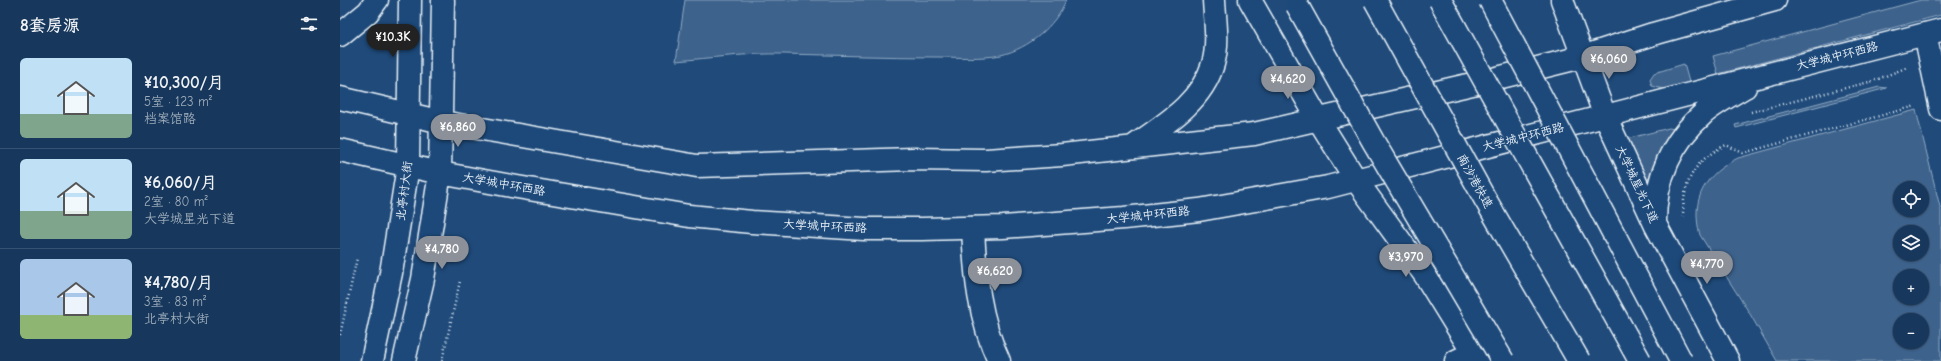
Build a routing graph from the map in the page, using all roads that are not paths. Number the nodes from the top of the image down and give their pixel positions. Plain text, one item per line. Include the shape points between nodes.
1 (377, 0) edge
2 (410, 0) edge
3 (443, 0) edge
4 (1214, 0) edge
5 (1250, 0) edge
6 (1375, 0) edge
7 (1440, 0) edge
8 (1490, 0) edge
9 (1562, 0) edge
10 (1775, 0) edge
11 (1297, 5) dead end
12 (1933, 32) edge
13 (340, 34) edge
14 (1582, 57) junction
15 (1765, 74) junction
16 (340, 98) edge
17 (1941, 109) edge
18 (410, 115) junction
19 (1605, 116) junction
20 (1318, 119) junction
21 (442, 122) junction
22 (1132, 148) junction
23 (340, 150) edge
24 (408, 166) junction
25 (440, 173) junction
26 (1356, 180) junction
27 (1655, 224) junction
28 (973, 228) junction
29 (1464, 360) edge
30 (372, 361) edge
31 (404, 361) edge
32 (999, 361) edge
33 (1503, 361) edge
34 (1579, 361) edge
35 (1640, 361) edge
36 (1681, 361) edge
37 (1728, 361) edge

1 - 13 main road via 368,12
2 - 18 main road, 北亭村大街
3 - 21 main road
4 - 22 main road via 1216,37 1213,63 1206,82 1192,101 1172,119
5 - 20 main road
6 - 34 main road, 南沙港快速, bridge via 1485,199
7 - 35 main road, bridge
8 - 36 main road, bridge
9 - 14 main road, 大学城星光下道
10 - 14 main road
11 - 33 main road, bridge via 1373,141
12 - 15 main road, 大学城中环西路
12 - 17 main road via 1930,58
14 - 19 main road, 大学城星光下道
14 - 20 main road
15 - 19 main road, 大学城中环西路
15 - 27 main road via 1711,108 1687,130 1661,177 1655,203
16 - 18 main road
18 - 21 main road
18 - 24 main road, 北亭村大街
19 - 26 main road, 大学城中环西路
19 - 27 main road, 大学城星光下道
20 - 22 main road via 1254,134
20 - 26 main road
21 - 22 main road via 697,166 913,158 986,160
21 - 25 main road
23 - 24 main road, 大学城中环西路
24 - 25 main road, 大学城中环西路
24 - 30 main road, 北亭村大街 via 391,273
25 - 28 main road, 大学城中环西路 via 689,216 856,228
25 - 31 main road via 423,279
26 - 28 main road, 大学城中环西路 via 1199,210 1124,218
26 - 29 main road via 1425,275
27 - 37 main road, 大学城星光下道
28 - 32 main road via 975,271 983,316

